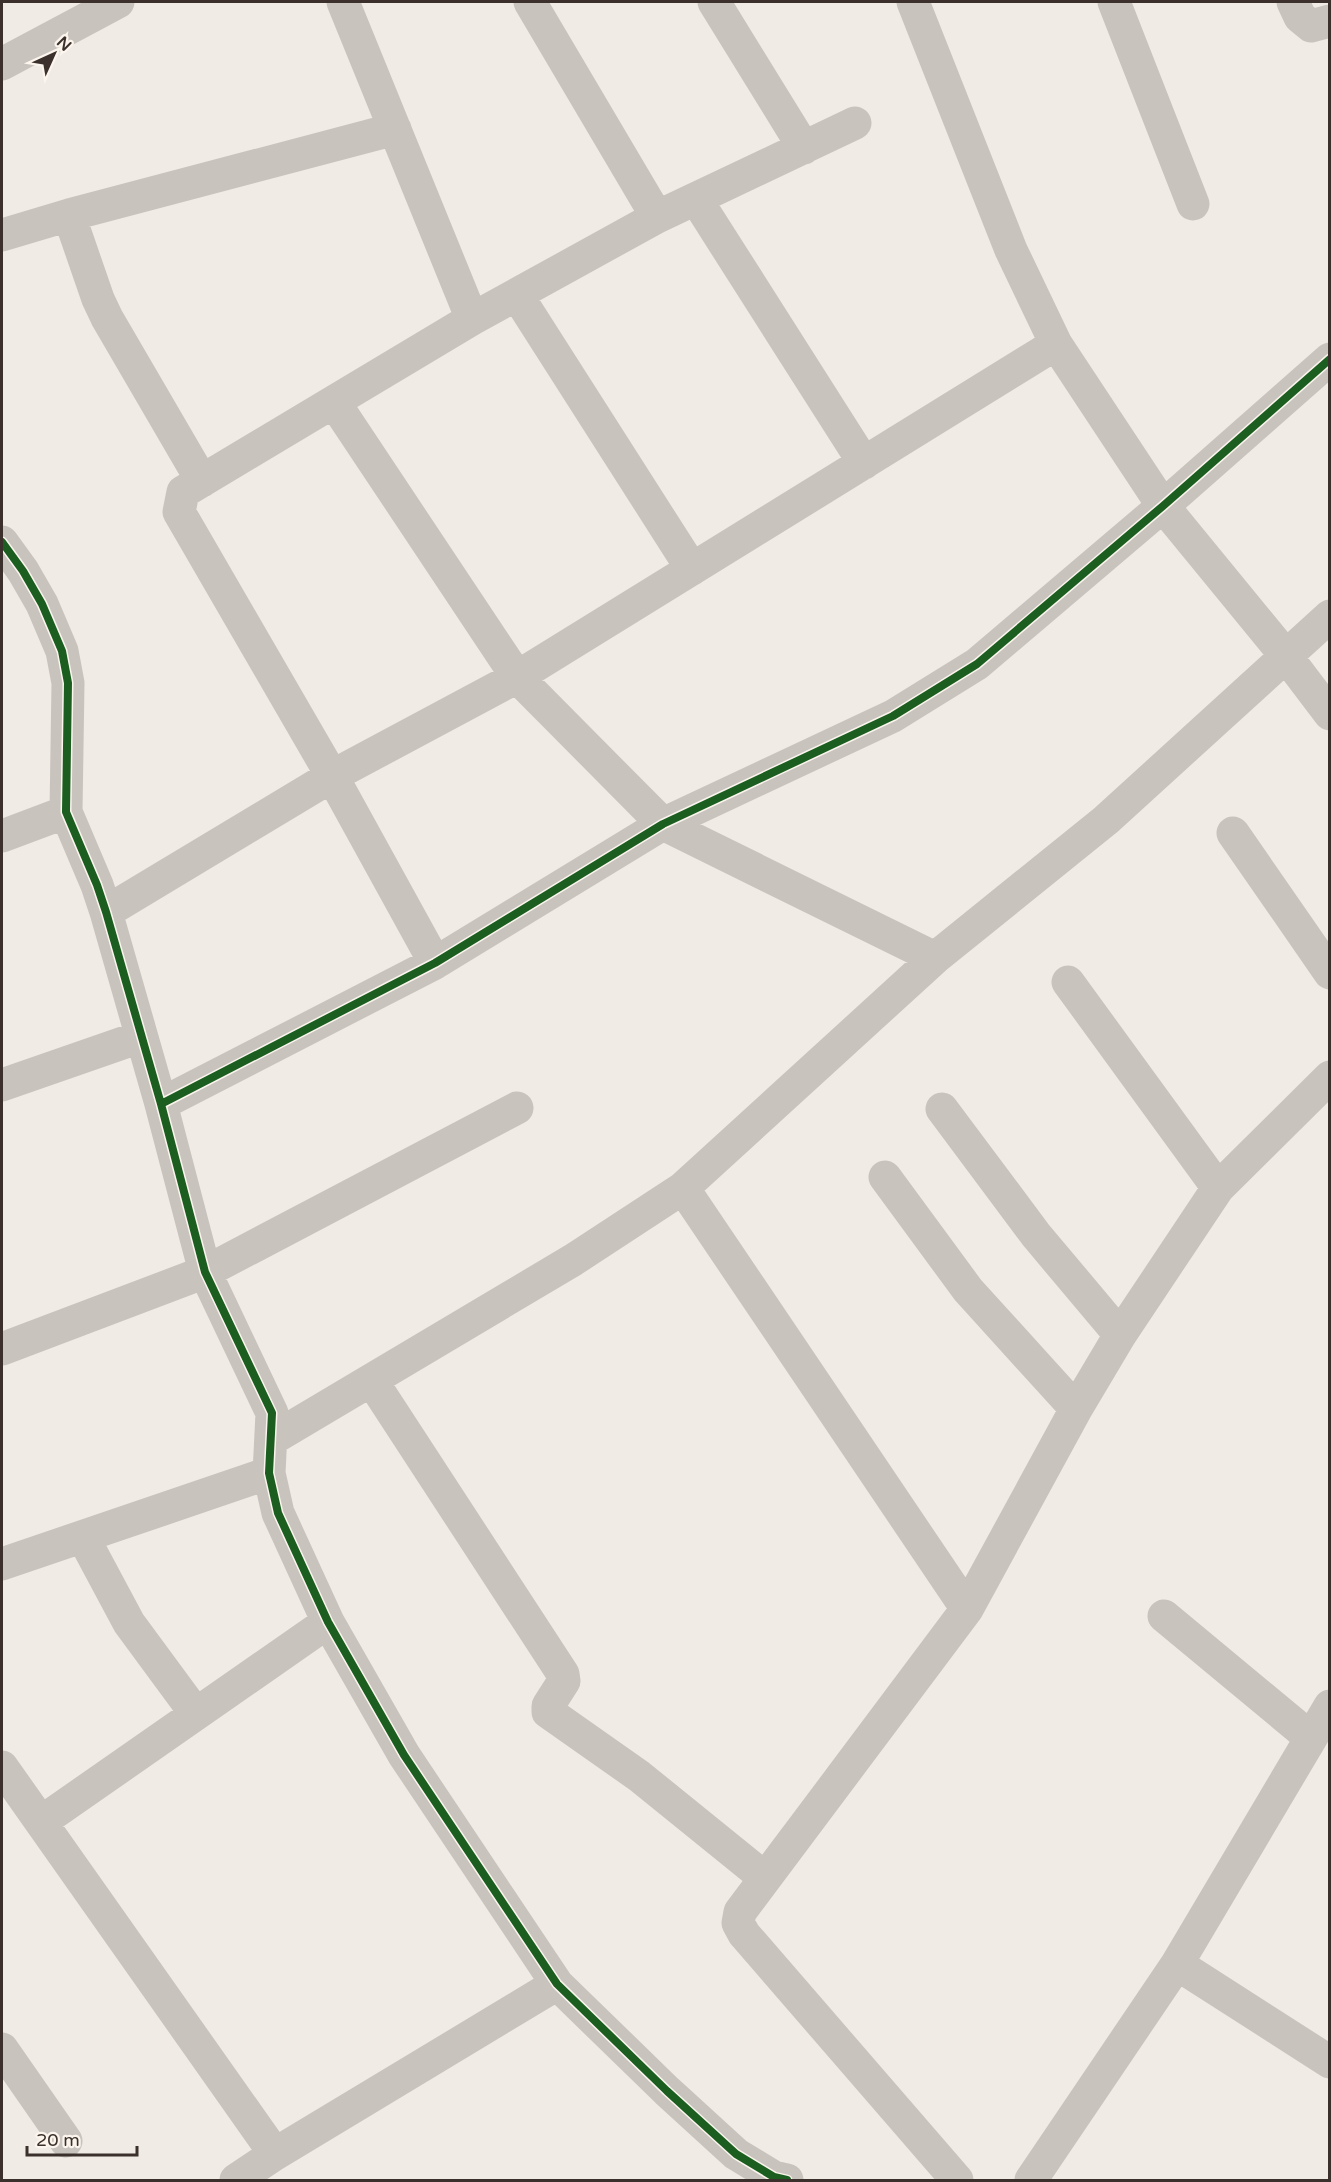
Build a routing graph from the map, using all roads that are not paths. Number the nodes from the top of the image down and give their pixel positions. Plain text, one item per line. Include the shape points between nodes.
1 (118, 2) edge
2 (343, 2) edge
3 (530, 2) edge
4 (714, 2) edge
5 (913, 2) edge
6 (1114, 2) edge
7 (1293, 2) edge
8 (1329, 21) edge
9 (2, 64) edge
10 (855, 123) dead end
11 (395, 129) junction
12 (804, 148) junction
13 (696, 199) junction
14 (1192, 204) dead end
15 (69, 214) junction
16 (657, 217) junction
17 (2, 236) edge
18 (517, 296) junction
19 (472, 319) junction
20 (1056, 344) junction
21 (1329, 359) edge
22 (334, 402) junction
23 (864, 463) junction
24 (202, 481) junction
25 (1163, 506) junction
26 (2, 542) edge
27 (692, 569) junction
28 (12, 575) edge
29 (1329, 616) edge
30 (1286, 656) junction
31 (517, 677) junction
32 (1329, 714) edge
33 (332, 776) junction
34 (66, 812) junction
35 (663, 824) junction
36 (1233, 833) dead end
37 (2, 836) edge
38 (106, 912) junction
39 (935, 958) junction
40 (435, 963) junction
41 (1329, 973) edge
42 (1068, 982) dead end
43 (140, 1037) junction
44 (1329, 1077) edge
45 (2, 1085) edge
46 (161, 1104) junction
47 (517, 1108) dead end
48 (942, 1109) dead end
49 (885, 1177) dead end
50 (683, 1188) junction
51 (1218, 1188) junction
52 (205, 1272) junction
53 (1120, 1335) junction
54 (2, 1349) edge
55 (372, 1381) junction
56 (1076, 1409) junction
57 (272, 1439) junction
58 (269, 1473) junction
59 (83, 1537) junction
60 (2, 1564) edge
61 (967, 1609) junction
62 (1164, 1616) dead end
63 (327, 1622) junction
64 (1329, 1706) edge
65 (196, 1714) junction
66 (1311, 1738) junction
67 (2, 1767) edge
68 (41, 1822) junction
69 (765, 1878) junction
70 (1177, 1964) junction
71 (557, 1984) junction
72 (1329, 2062) edge
73 (7, 2070) edge
74 (66, 2141) dead end
75 (275, 2154) junction
76 (236, 2181) edge
77 (786, 2181) edge
78 (957, 2181) edge
79 (1031, 2181) edge

1 - 9 street
2 - 11 street
3 - 16 street
4 - 12 street
5 - 20 street via 1011,250
6 - 14 street
7 - 8 street via 1300,17 1311,26
10 - 12 street
11 - 15 street
11 - 19 street
12 - 13 street
13 - 16 street
13 - 23 street
15 - 17 street
15 - 24 street via 107,318
16 - 18 street
18 - 19 street
18 - 27 street
19 - 22 street
20 - 23 street
20 - 25 street
21 - 25 street
22 - 24 street
22 - 31 street
23 - 27 street
24 - 33 street via 183,492 178,512
25 - 30 street
25 - 35 street via 977,664 893,716
26 - 28 street
27 - 31 street
28 - 34 street via 42,604 62,651 68,683
29 - 30 street
30 - 32 street
30 - 39 street via 1106,820
31 - 33 street
31 - 35 street
33 - 38 street
33 - 40 street
34 - 37 street
34 - 38 street
35 - 39 street
35 - 40 street
36 - 41 street
38 - 43 street
39 - 50 street
40 - 46 street
42 - 51 street
43 - 45 street
43 - 46 street
44 - 51 street
46 - 52 street
47 - 52 street
48 - 53 street via 1036,1235
49 - 56 street via 968,1290
50 - 55 street via 573,1260
50 - 61 street
51 - 53 street
52 - 54 street
52 - 57 street via 272,1413
53 - 56 street
55 - 57 street
55 - 69 street via 563,1674 564,1681 548,1712 639,1776
56 - 61 street
57 - 58 street
58 - 59 street
58 - 63 street via 278,1513
59 - 60 street
59 - 65 street via 129,1623
61 - 69 street
62 - 66 street
63 - 65 street
63 - 71 street via 404,1755
64 - 66 street
65 - 68 street
66 - 70 street
67 - 68 street
68 - 75 street
69 - 78 street via 740,1912 738,1923 744,1934
70 - 72 street
70 - 79 street
71 - 75 street
71 - 77 street via 736,2154
73 - 74 street
75 - 76 street

